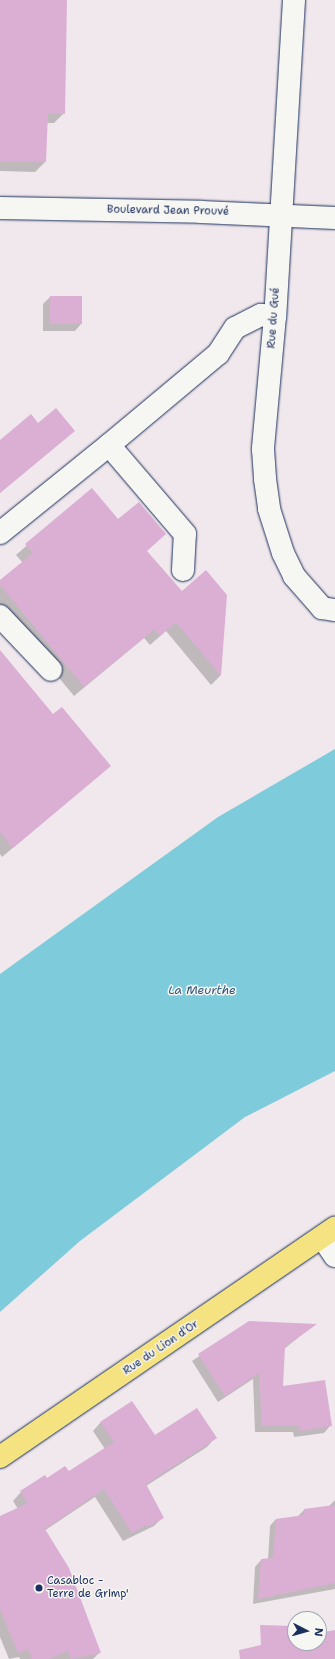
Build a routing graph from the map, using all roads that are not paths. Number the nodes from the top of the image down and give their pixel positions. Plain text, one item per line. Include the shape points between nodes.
1 (294, 0) edge
2 (0, 208) edge
3 (280, 215) junction
4 (335, 218) edge
5 (275, 316) junction
6 (109, 445) junction
7 (0, 533) edge
8 (183, 570) dead end
9 (335, 610) edge
10 (0, 616) edge
11 (50, 670) dead end
12 (328, 1233) edge
13 (335, 1256) edge
14 (0, 1457) edge

1 - 3 street, Rue du Gué
2 - 3 street, Boulevard Jean Prouvé
3 - 4 street, Boulevard Jean Prouvé
3 - 5 street, Rue du Gué
5 - 6 street via 261,315 234,328 218,354
5 - 9 street, Rue du Gué via 263,449 269,509 283,553 294,576 322,608
6 - 7 street
6 - 8 street via 185,534
10 - 11 street
12 - 13 street
12 - 14 main road, Rue du Lion d'Or

